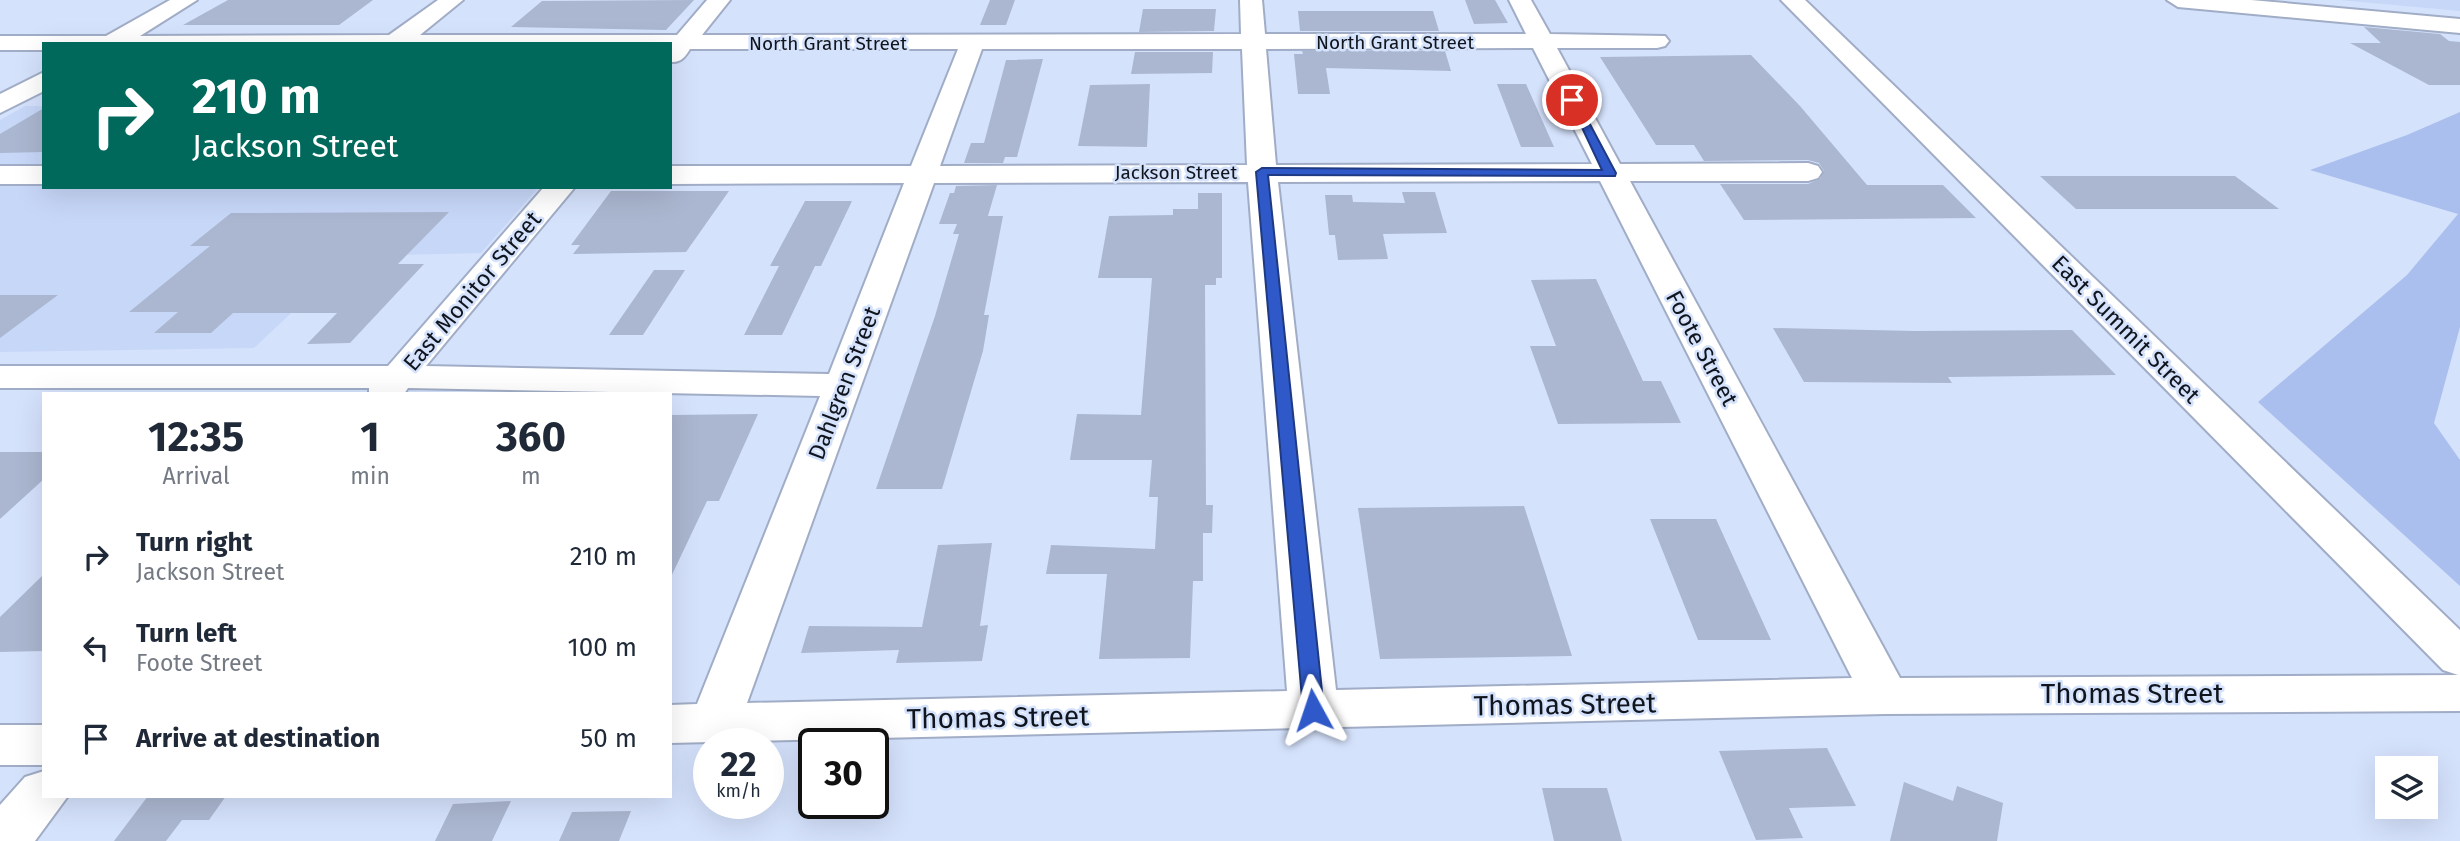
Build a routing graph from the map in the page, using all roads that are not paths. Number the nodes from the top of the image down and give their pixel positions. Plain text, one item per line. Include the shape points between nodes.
1 (186, 0) edge
2 (452, 0) edge
3 (719, 0) edge
4 (1251, 0) edge
5 (1520, 0) edge
6 (1792, 0) edge
7 (2178, 0) edge
8 (2460, 26) edge
9 (1657, 41) dead end
10 (111, 42) edge
11 (395, 42) edge
12 (1253, 42) junction
13 (1540, 42) junction
14 (0, 43) edge
15 (42, 43) edge
16 (972, 43) junction
17 (677, 50) edge
18 (42, 81) edge
19 (0, 105) edge
20 (1262, 172) junction
21 (1808, 172) dead end
22 (1610, 173) junction
23 (922, 174) junction
24 (0, 175) edge
25 (42, 175) edge
26 (672, 175) edge
27 (558, 189) edge
28 (0, 377) edge
29 (843, 384) junction
30 (391, 386) edge
31 (2460, 657) edge
32 (2460, 693) edge
33 (1885, 696) junction
34 (1313, 710) junction
35 (693, 723) edge
36 (0, 745) edge
37 (42, 745) edge
38 (42, 794) edge
39 (2, 841) edge

1 - 10 street
2 - 11 street
3 - 17 street
4 - 12 street
5 - 13 street, Foote Street
6 - 31 street, East Summit Street
7 - 8 street
9 - 13 street, North Grant Street
12 - 13 street, North Grant Street
12 - 16 street, North Grant Street
12 - 20 street
13 - 22 street, Foote Street
14 - 15 street, North Grant Street
16 - 17 street, North Grant Street
16 - 23 street, Dahlgren Street
18 - 19 street
20 - 22 street, Jackson Street
20 - 23 street, Jackson Street
20 - 34 street
21 - 22 street, Jackson Street
22 - 33 street, Foote Street
23 - 26 street, Jackson Street
23 - 29 street, Dahlgren Street
24 - 25 street
27 - 30 street, East Monitor Street
28 - 30 street
29 - 30 street
29 - 35 street, Dahlgren Street
32 - 33 street, Thomas Street
33 - 34 street, Thomas Street
34 - 35 street, Thomas Street
36 - 37 street
38 - 39 street

